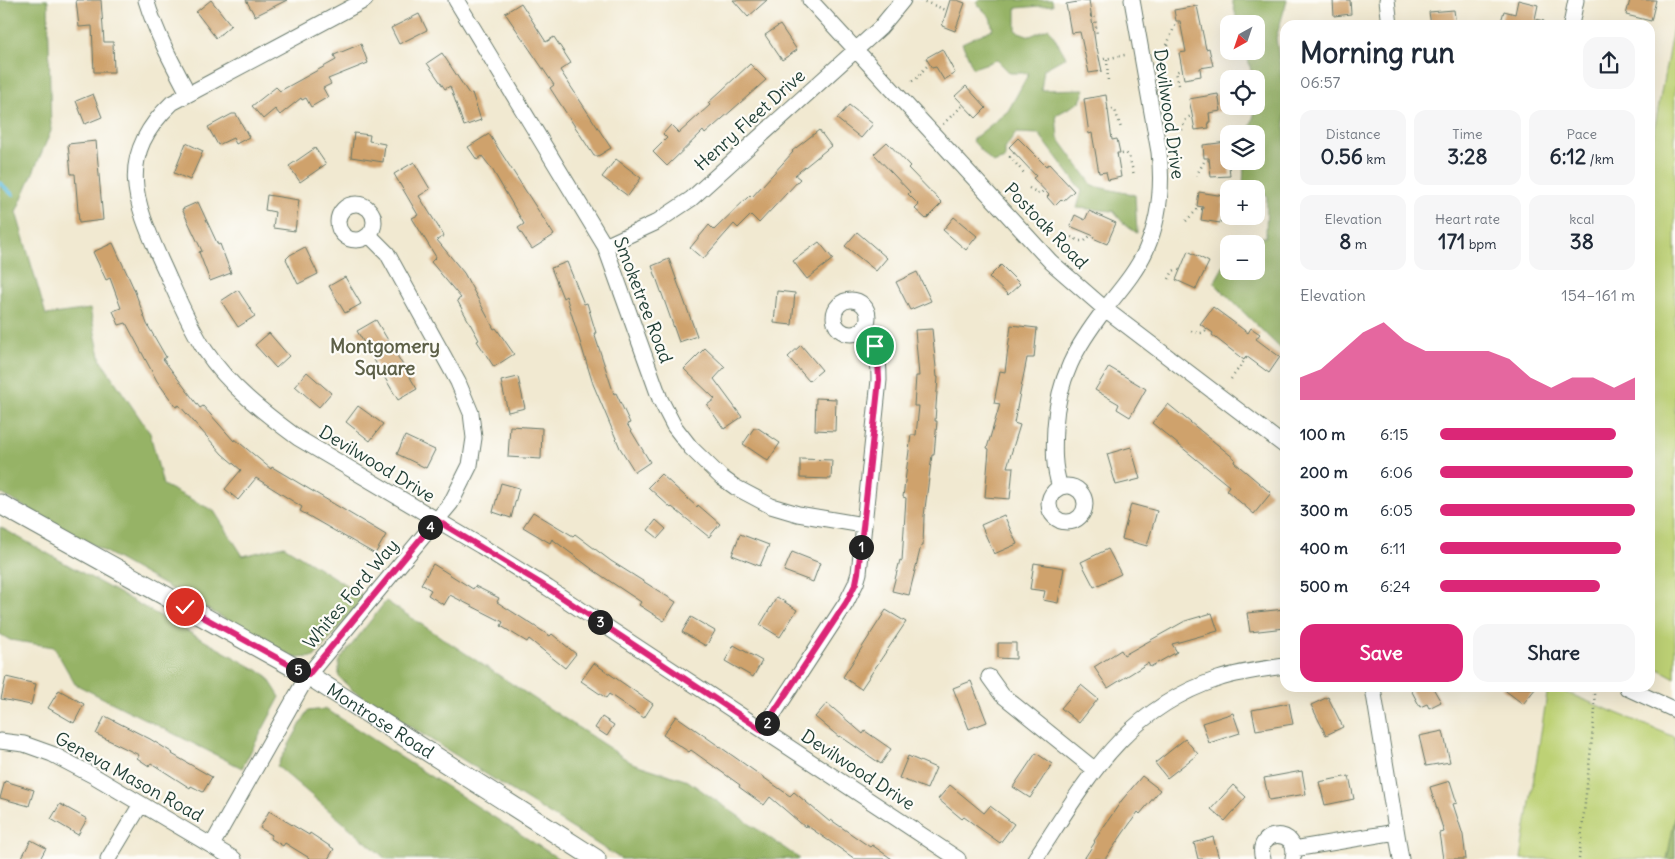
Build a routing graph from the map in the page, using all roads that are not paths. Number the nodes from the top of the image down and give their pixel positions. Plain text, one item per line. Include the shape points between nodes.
1 (146, 0) edge
2 (365, 0) edge
3 (456, 0) edge
4 (810, 0) edge
5 (903, 0) edge
6 (1132, 0) edge
7 (1387, 0) edge
8 (1576, 0) edge
9 (1389, 20) edge
10 (1572, 20) edge
11 (855, 49) junction
12 (188, 93) junction
13 (369, 235) dead end
14 (605, 246) junction
15 (1105, 308) junction
16 (864, 330) dead end
17 (1280, 442) edge
18 (1060, 487) dead end
19 (0, 504) edge
20 (436, 520) junction
21 (863, 525) junction
22 (1280, 667) edge
23 (308, 675) junction
24 (989, 677) dead end
25 (1374, 692) edge
26 (1636, 692) edge
27 (1675, 710) edge
28 (762, 730) junction
29 (0, 741) edge
30 (1094, 769) junction
31 (141, 804) junction
32 (1396, 832) junction
33 (212, 845) junction
34 (1293, 854) edge
35 (108, 859) edge
36 (234, 859) edge
37 (596, 859) edge
38 (958, 859) edge
39 (1035, 859) edge
40 (1263, 859) edge
41 (1401, 859) edge

1 - 12 street via 167,54
2 - 12 street, Devilwood Drive
3 - 14 street, Smoketree Road
4 - 11 street, Postoak Road
5 - 11 street, Henry Fleet Drive via 887,20
6 - 15 street, Devilwood Drive via 1162,177 1158,216 1146,249
7 - 9 street
8 - 10 street
11 - 14 street, Henry Fleet Drive via 691,198 655,223
11 - 15 street, Postoak Road via 1051,262
12 - 20 street, Devilwood Drive via 159,116 140,146 136,160 136,192 145,225 206,352 246,397 298,438
13 - 20 street, Whites Ford Way via 386,253 458,382 471,413 474,438 470,465 451,503
14 - 21 street, Smoketree Road via 660,399 674,426 691,448 721,477 771,506
15 - 17 street, Postoak Road
15 - 18 street, Devilwood Drive via 1080,343 1059,391 1053,458
16 - 21 street via 875,346 879,380
19 - 23 main road, Montrose Road
20 - 23 street, Whites Ford Way
20 - 28 street, Devilwood Drive via 548,588
21 - 28 street via 858,573 852,593
22 - 30 street via 1248,671 1190,690 1139,721
23 - 33 street, Whites Ford Way
23 - 37 main road, Montrose Road
24 - 30 street via 1002,695
25 - 32 street
26 - 27 street
28 - 38 street, Devilwood Drive
29 - 31 street, Geneva Mason Road via 46,751
30 - 39 street
31 - 33 street, Geneva Mason Road
31 - 35 street
32 - 34 street
32 - 41 street
33 - 36 street, Geneva Mason Road
34 - 40 street via 1289,839 1272,836 1261,848

